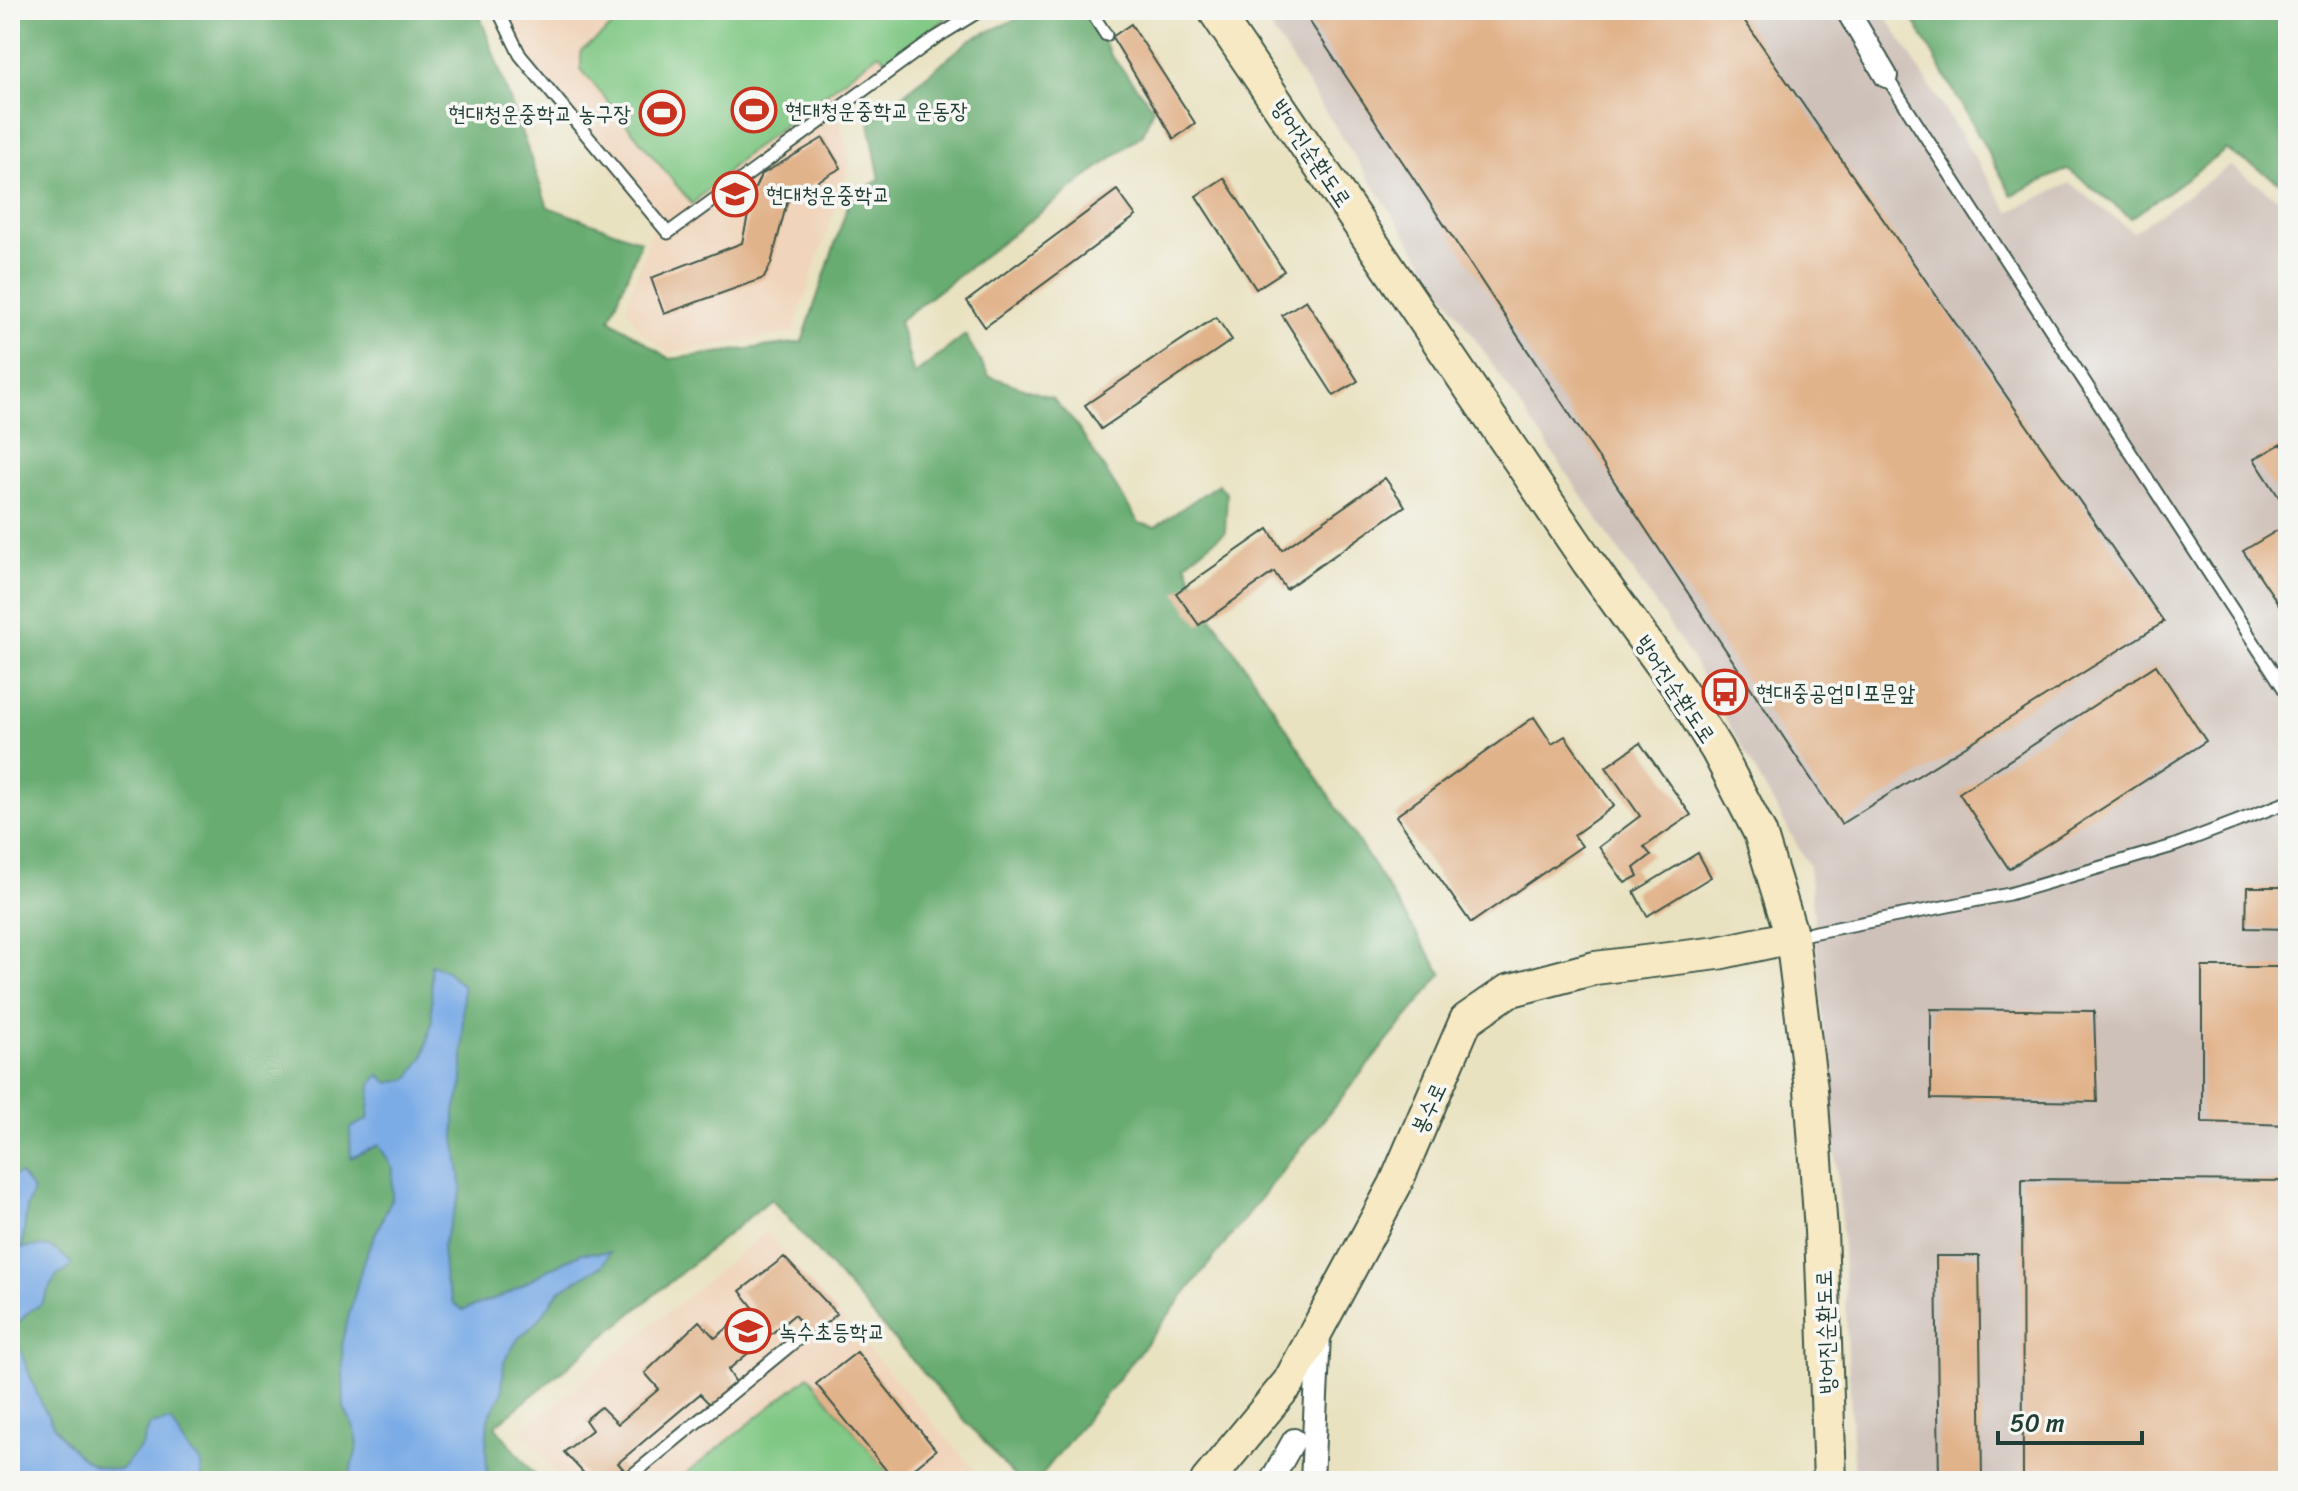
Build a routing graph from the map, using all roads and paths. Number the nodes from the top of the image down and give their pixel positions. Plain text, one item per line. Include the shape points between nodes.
1 (498, 10) edge
2 (981, 10) edge
3 (1090, 10) edge
4 (1214, 10) edge
5 (1847, 10) edge
6 (1106, 35) dead end
7 (1886, 76) joint
8 (2288, 695) edge
9 (2288, 802) edge
10 (1792, 937) junction
11 (1320, 1327) junction
12 (798, 1339) dead end
13 (1294, 1440) dead end
14 (625, 1481) edge
15 (1207, 1481) edge
16 (1271, 1481) edge
17 (1312, 1481) edge
18 (1830, 1481) edge

1 - 2 lane via 520,55 668,233
3 - 6 lane
4 - 10 main road, 방어진순환도로 via 1680,690 1760,833
5 - 7 street
7 - 8 lane
9 - 10 lane via 2173,846 2009,894
10 - 11 main road, 봉수로 via 1718,953 1595,968 1508,991 1466,1020 1395,1185
10 - 18 main road, 방어진순환도로 via 1821,1231
11 - 15 main road, 봉수로 via 1289,1382
11 - 17 street
12 - 14 lane
13 - 16 street

